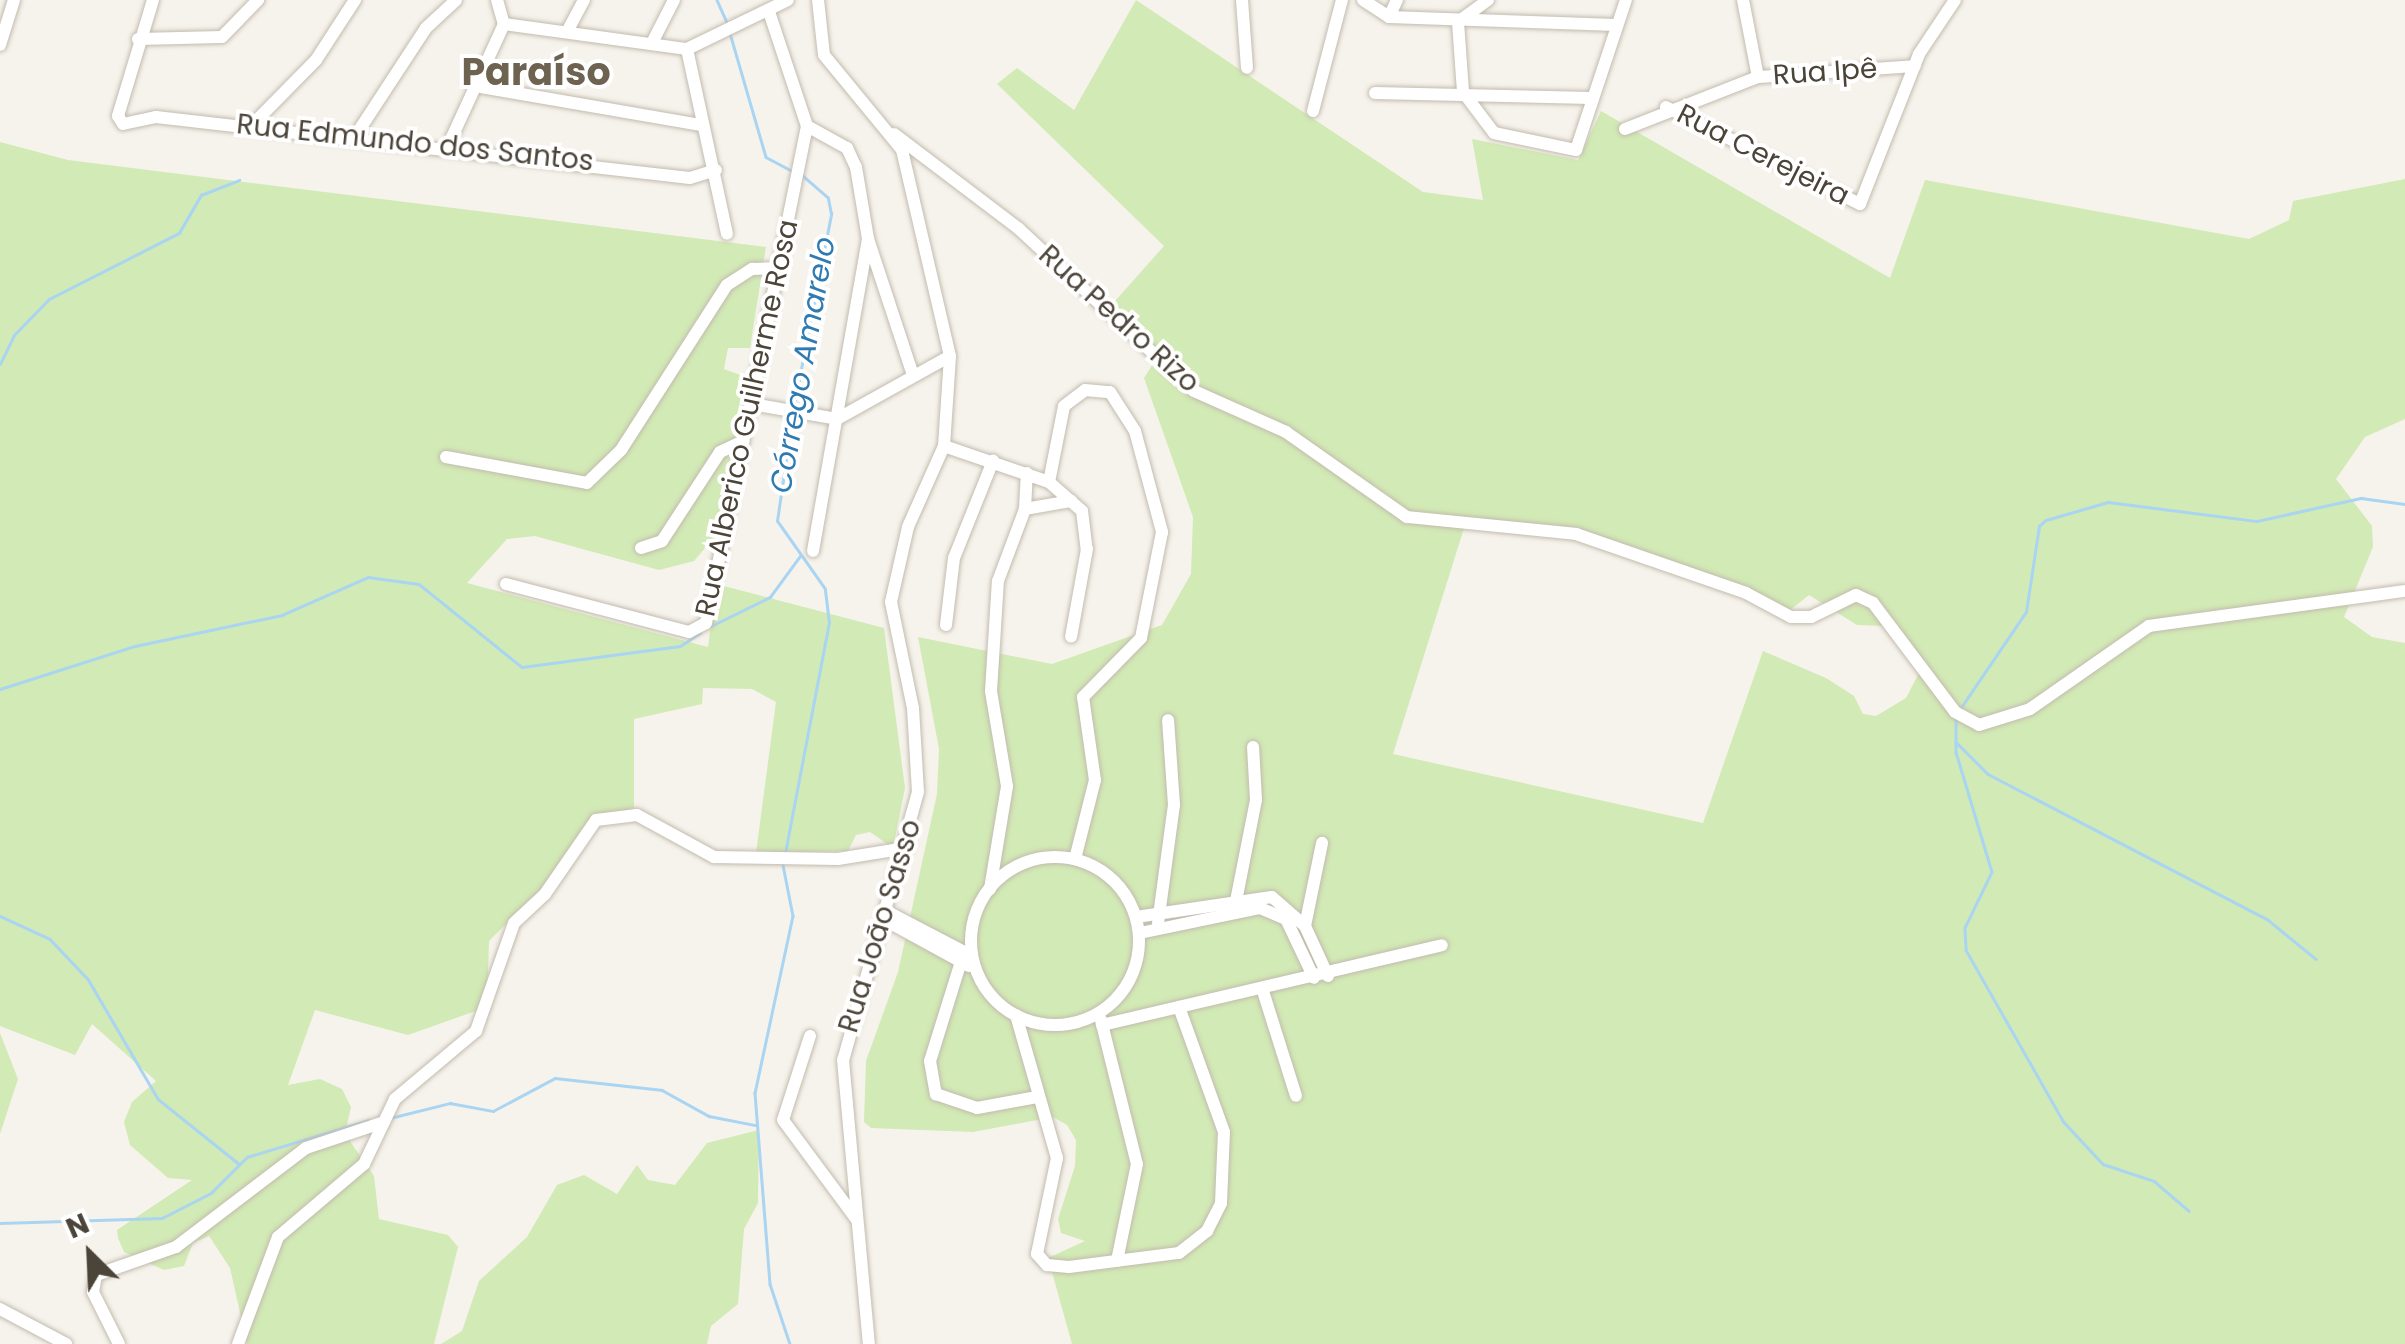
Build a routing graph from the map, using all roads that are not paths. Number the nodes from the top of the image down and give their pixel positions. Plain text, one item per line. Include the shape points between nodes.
1 (14, 0) edge
2 (153, 0) edge
3 (258, 0) edge
4 (355, 0) edge
5 (456, 0) edge
6 (497, 0) edge
7 (584, 0) edge
8 (674, 0) edge
9 (788, 0) edge
10 (827, 0) edge
11 (1242, 0) edge
12 (1342, 0) edge
13 (1363, 0) edge
14 (1396, 0) edge
15 (1488, 0) edge
16 (1626, 0) edge
17 (1743, 0) edge
18 (1955, 0) edge
19 (819, 7) edge
20 (769, 12) junction
21 (1389, 17) junction
22 (1458, 22) junction
23 (504, 24) junction
24 (1616, 25) junction
25 (568, 30) junction
26 (138, 39) junction
27 (652, 43) junction
28 (0, 45) edge
29 (688, 49) junction
30 (1914, 66) junction
31 (1247, 68) dead end
32 (1758, 77) junction
33 (482, 87) junction
34 (1463, 92) junction
35 (1375, 93) dead end
36 (1591, 98) junction
37 (1666, 107) junction
38 (1312, 111) dead end
39 (700, 125) junction
40 (251, 126) junction
41 (807, 126) junction
42 (1625, 129) dead end
43 (894, 134) junction
44 (354, 138) junction
45 (446, 148) junction
46 (716, 170) junction
47 (727, 234) dead end
48 (868, 239) junction
49 (780, 268) junction
50 (950, 356) junction
51 (913, 375) junction
52 (752, 404) junction
53 (838, 419) junction
54 (744, 441) junction
55 (944, 446) junction
56 (446, 457) dead end
57 (994, 461) junction
58 (1026, 473) junction
59 (1049, 482) junction
60 (1071, 500) junction
61 (1025, 509) junction
62 (640, 548) dead end
63 (813, 551) dead end
64 (506, 584) dead end
65 (2405, 592) edge
66 (946, 625) dead end
67 (1072, 637) dead end
68 (1168, 720) dead end
69 (1253, 746) dead end
70 (1322, 843) dead end
71 (906, 848) junction
72 (1076, 859) junction
73 (990, 889) junction
74 (1236, 907) junction
75 (885, 915) junction
76 (1136, 917) junction
77 (1158, 923) junction
78 (1305, 926) junction
79 (1140, 934) junction
80 (1442, 945) dead end
81 (969, 960) junction
82 (1321, 977) junction
83 (1262, 988) junction
84 (1179, 1008) junction
85 (1016, 1016) junction
86 (1100, 1019) junction
87 (810, 1036) dead end
88 (1296, 1096) dead end
89 (1037, 1097) junction
90 (384, 1122) junction
91 (859, 1222) junction
92 (1117, 1262) junction
93 (0, 1309) edge
94 (66, 1344) edge
95 (119, 1344) edge
96 (238, 1344) edge
97 (869, 1344) edge

1 - 28 street
2 - 26 street
3 - 26 street via 222,38
4 - 40 street via 316,60
5 - 44 street via 426,28
6 - 23 street
7 - 25 street
8 - 27 street
9 - 20 street
10 - 19 street, Rua João Sasso
11 - 31 street
12 - 38 street
13 - 21 street
14 - 21 street
15 - 22 street
16 - 24 street
17 - 32 street
18 - 30 street
19 - 43 street, Rua João Sasso via 824,54
20 - 29 street
20 - 41 street, Rua Alberico Guilherme Rosa
21 - 22 street
22 - 24 street
22 - 34 street
23 - 25 street
23 - 33 street
24 - 36 street
25 - 27 street
26 - 40 street, Rua Edmundo dos Santos via 118,116 124,124 156,116
27 - 29 street
29 - 39 street
30 - 32 street, Rua Ipê
30 - 37 street, Rua Cerejeira via 1860,204
32 - 37 street, Rua Ipê
33 - 39 street
33 - 45 street
34 - 35 street
34 - 36 street
34 - 36 street via 1494,133 1576,150
37 - 42 street, Rua Ipê
39 - 46 street
40 - 44 street, Rua Edmundo dos Santos
41 - 48 street via 847,148
41 - 49 street, Rua Alberico Guilherme Rosa
43 - 50 street, Rua João Sasso
43 - 65 street, Rua Pedro Rizo via 1020,230 1194,391 1286,432 1407,517 1576,534 1746,593 1791,617 1810,617 1856,594 1873,603 1955,712 1979,725 2030,709 2149,626
44 - 45 street, Rua Edmundo dos Santos
45 - 46 street, Rua Edmundo dos Santos via 690,178
46 - 47 street
48 - 51 street
48 - 53 street
49 - 52 street, Rua Alberico Guilherme Rosa
49 - 56 street via 752,270 727,285 621,450 587,483
50 - 51 street
50 - 55 street, Rua João Sasso
51 - 53 street
52 - 53 street
52 - 54 street, Rua Alberico Guilherme Rosa
53 - 63 street
54 - 62 street via 720,452 662,541
54 - 64 street, Rua Alberico Guilherme Rosa via 702,629
55 - 57 street
55 - 71 street, Rua João Sasso via 908,527 891,602 919,768
57 - 58 street
57 - 66 street via 954,558
58 - 59 street
58 - 61 street
59 - 60 street
59 - 72 street via 1064,406 1085,390 1110,392 1135,431 1162,532 1142,638 1082,697 1095,780
60 - 61 street
60 - 67 street via 1087,528
61 - 73 street via 1006,548 992,609 993,722 1006,786
68 - 77 street via 1174,805
69 - 74 street via 1256,800
70 - 78 street
71 - 75 street, Rua João Sasso
71 - 90 street via 784,858 702,854 637,815 596,820 545,894 514,922 476,1030 410,1084
72 - 73 street via 1028,862
72 - 76 street via 1114,880
73 - 81 street via 974,920
74 - 77 street
74 - 78 street via 1272,898
74 - 82 street via 1286,919
75 - 81 street
75 - 91 street, Rua João Sasso via 844,1044
76 - 77 street
76 - 79 street
77 - 79 street
78 - 82 street
79 - 86 street via 1130,979
80 - 82 street
81 - 85 street
81 - 89 street via 930,1060 936,1094 978,1108
82 - 83 street
83 - 84 street
83 - 88 street
84 - 86 street
84 - 92 street via 1224,1132 1228,1182 1194,1244 1158,1259
85 - 86 street via 1072,1024
85 - 89 street
86 - 92 street via 1137,1164
87 - 91 street via 784,1120
89 - 92 street via 1057,1158 1038,1240 1041,1261
90 - 95 street via 306,1148 176,1246 96,1275 93,1292
90 - 96 street via 364,1164 278,1238
91 - 97 street, Rua João Sasso
93 - 94 street

